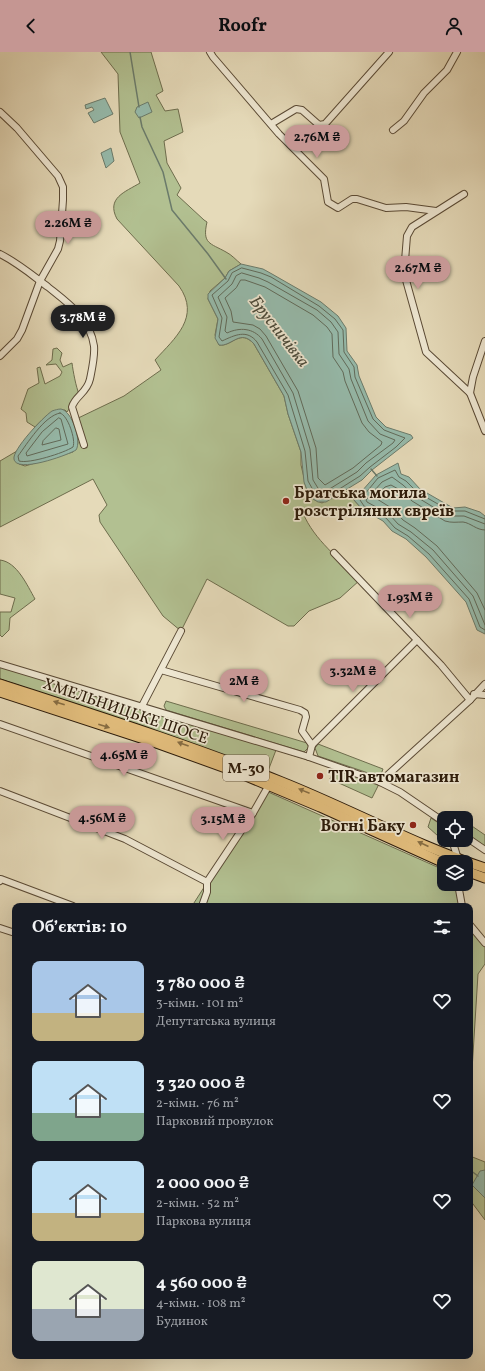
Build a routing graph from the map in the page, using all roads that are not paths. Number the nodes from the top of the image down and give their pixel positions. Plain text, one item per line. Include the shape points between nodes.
1 (210, 52) edge
2 (389, 52) edge
3 (457, 52) edge
4 (0, 112) edge
5 (271, 124) junction
6 (393, 130) dead end
7 (464, 194) dead end
8 (436, 211) junction
9 (0, 254) edge
10 (40, 281) junction
11 (484, 345) edge
12 (0, 356) edge
13 (470, 393) junction
14 (485, 431) edge
15 (84, 445) dead end
16 (334, 553) dead end
17 (181, 631) dead end
18 (417, 640) junction
19 (0, 664) edge
20 (161, 670) junction
21 (0, 684) edge
22 (485, 684) edge
23 (0, 692) edge
24 (485, 695) edge
25 (472, 697) junction
26 (142, 706) junction
27 (0, 724) edge
28 (312, 745) junction
29 (309, 757) junction
30 (380, 782) junction
31 (269, 785) junction
32 (0, 791) edge
33 (253, 813) junction
34 (437, 817) edge
35 (473, 842) edge
36 (485, 850) edge
37 (445, 855) edge
38 (437, 861) edge
39 (473, 865) edge
40 (485, 868) edge
41 (473, 874) edge
42 (485, 878) edge
43 (0, 882) edge
44 (207, 882) junction
45 (459, 891) edge
46 (64, 903) edge
47 (203, 903) edge
48 (461, 903) edge
49 (0, 928) edge
50 (473, 929) edge
51 (12, 932) edge
52 (485, 943) edge

1 - 5 street
2 - 5 street via 325,124 319,125 296,108
3 - 6 street via 447,70 424,93 404,121
4 - 10 street via 58,176 62,187 59,245
5 - 8 street via 324,179 328,202 332,205 338,208 352,199 357,199 386,208 406,207
7 - 8 street
8 - 13 street via 412,227 407,236 404,273 426,352
9 - 10 street
10 - 12 street via 22,330
10 - 15 street via 78,313 92,339 94,352 88,385 72,407
11 - 13 street
13 - 14 street
16 - 18 street
17 - 20 street
18 - 25 street
18 - 28 street
19 - 26 street
20 - 26 street
20 - 28 street via 300,710 306,717 302,731
37 -> 21 highway, ХМЕЛЬНИЦЬКЕ ШОСЕ / М-30 via 324,799 236,764 161,736
22 - 25 street
23 -> 31 highway, ХМЕЛЬНИЦЬКЕ ШОСЕ / М-30 via 159,744
24 - 25 street
25 - 30 street
26 - 29 street
27 - 33 street
28 - 29 street
29 - 30 street
30 - 34 street via 400,792
31 - 33 street
31 - 38 highway, ХМЕЛЬНИЦЬКЕ ШОСЕ / М-30
32 - 44 street via 125,839
33 - 44 street
35 - 36 street
39 - 40 highway, ХМЕЛЬНИЦЬКЕ ШОСЕ / М-30
41 - 42 highway
43 - 46 street via 1,879
44 - 47 street
45 - 48 street
49 - 51 street
50 - 52 street

